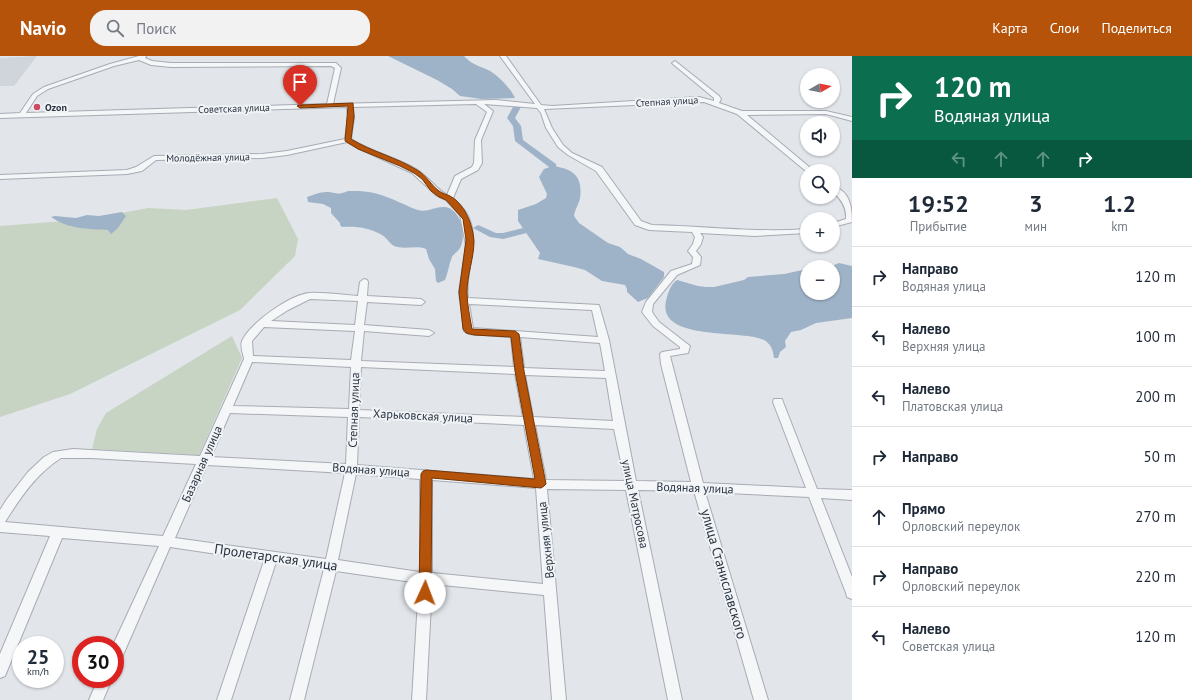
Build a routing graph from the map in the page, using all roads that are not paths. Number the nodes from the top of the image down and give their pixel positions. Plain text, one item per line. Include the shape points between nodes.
1 (146, 56) edge
2 (503, 56) edge
3 (139, 58) junction
4 (675, 63) dead end
5 (476, 102) junction
6 (716, 102) junction
7 (330, 105) junction
8 (350, 105) junction
9 (540, 107) junction
10 (739, 112) junction
11 (22, 115) junction
12 (0, 116) edge
13 (852, 119) edge
14 (348, 140) junction
15 (802, 164) edge
16 (0, 176) edge
17 (840, 194) edge
18 (449, 198) junction
19 (840, 223) edge
20 (694, 230) junction
21 (800, 231) edge
22 (364, 282) dead end
23 (363, 299) junction
24 (464, 301) junction
25 (421, 302) dead end
26 (261, 324) junction
27 (360, 328) junction
28 (429, 333) dead end
29 (515, 334) junction
30 (604, 340) junction
31 (249, 359) junction
32 (356, 363) junction
33 (519, 371) junction
34 (610, 375) junction
35 (778, 402) dead end
36 (226, 409) junction
37 (353, 413) junction
38 (530, 422) junction
39 (619, 425) junction
40 (204, 461) junction
41 (351, 469) junction
42 (426, 474) junction
43 (541, 484) junction
44 (631, 485) junction
45 (698, 487) junction
46 (813, 494) junction
47 (852, 495) edge
48 (0, 520) edge
49 (0, 527) edge
50 (58, 532) junction
51 (168, 542) junction
52 (272, 556) junction
53 (331, 565) junction
54 (426, 578) junction
55 (551, 590) junction
56 (852, 594) edge
57 (124, 638) edge
58 (0, 671) edge
59 (101, 688) edge
60 (96, 700) edge
61 (224, 700) edge
62 (297, 700) edge
63 (419, 700) edge
64 (559, 700) edge
65 (676, 700) edge
66 (761, 700) edge

1 - 3 street
2 - 9 street
3 - 7 street via 151,63 171,65 331,64 338,68
3 - 11 street via 46,88 36,96
4 - 6 street via 717,97
5 - 8 street, Советская улица
5 - 9 street, Советская улица
5 - 18 street via 490,111 478,140 478,163 475,168 458,178
6 - 9 street, Степная улица via 691,99 560,108
6 - 10 street, Степная улица
7 - 8 street, Советская улица
7 - 11 street, Советская улица
8 - 14 street
9 - 20 street via 560,146 599,169 638,223 650,228
10 - 13 street, Степная улица via 815,112
10 - 15 street
11 - 12 street, Советская улица
14 - 16 street, Молодёжная улица via 269,156 154,158 139,169 127,172
14 - 18 street via 360,148 408,167 424,178 438,193
17 - 19 street via 850,205 851,218
18 - 24 street via 464,215 469,234
20 - 21 street
20 - 45 street, улица Станиславского via 699,237 692,251 697,257 696,265 674,273 647,307 647,312 656,324 686,349 664,354
22 - 23 street, Степная улица
23 - 25 street
23 - 26 street, Базарная улица via 309,296
23 - 27 street, Степная улица
24 - 29 street via 469,331
24 - 30 street, улица Матросова via 596,307
26 - 27 street
26 - 31 street, Базарная улица via 247,341
27 - 28 street
27 - 32 street, Степная улица
29 - 30 street
29 - 33 street, Верхняя улица
30 - 34 street, улица Матросова
31 - 32 street
31 - 36 street, Базарная улица
32 - 33 street
32 - 37 street, Степная улица
33 - 34 street
33 - 38 street, Верхняя улица
34 - 39 street, улица Матросова
35 - 46 street
36 - 37 street, Харьковская улица
36 - 40 street, Базарная улица
37 - 38 street, Харьковская улица
37 - 41 street, Степная улица
38 - 39 street, Харьковская улица
38 - 43 street, Верхняя улица
39 - 44 street, улица Матросова
40 - 41 street, Водяная улица
40 - 48 street, Водяная улица via 58,454 39,469 17,493
40 - 51 street, Базарная улица
41 - 42 street, Водяная улица
41 - 53 street, Степная улица
42 - 43 street, Водяная улица
42 - 54 street
43 - 44 street, Водяная улица
43 - 55 street, Верхняя улица
44 - 45 street, Водяная улица
44 - 65 street, улица Матросова
45 - 46 street, Водяная улица
45 - 66 street, улица Станиславского
46 - 47 street, Водяная улица
46 - 56 street
49 - 50 street, Пролетарская улица
50 - 51 street, Пролетарская улица
50 - 58 street
51 - 52 street, Пролетарская улица
51 - 57 street, Базарная улица
52 - 53 street, Пролетарская улица
52 - 61 street
53 - 54 street, Пролетарская улица
53 - 62 street, Степная улица
54 - 55 street, Пролетарская улица
54 - 63 street
55 - 64 street, Верхняя улица
59 - 60 street

